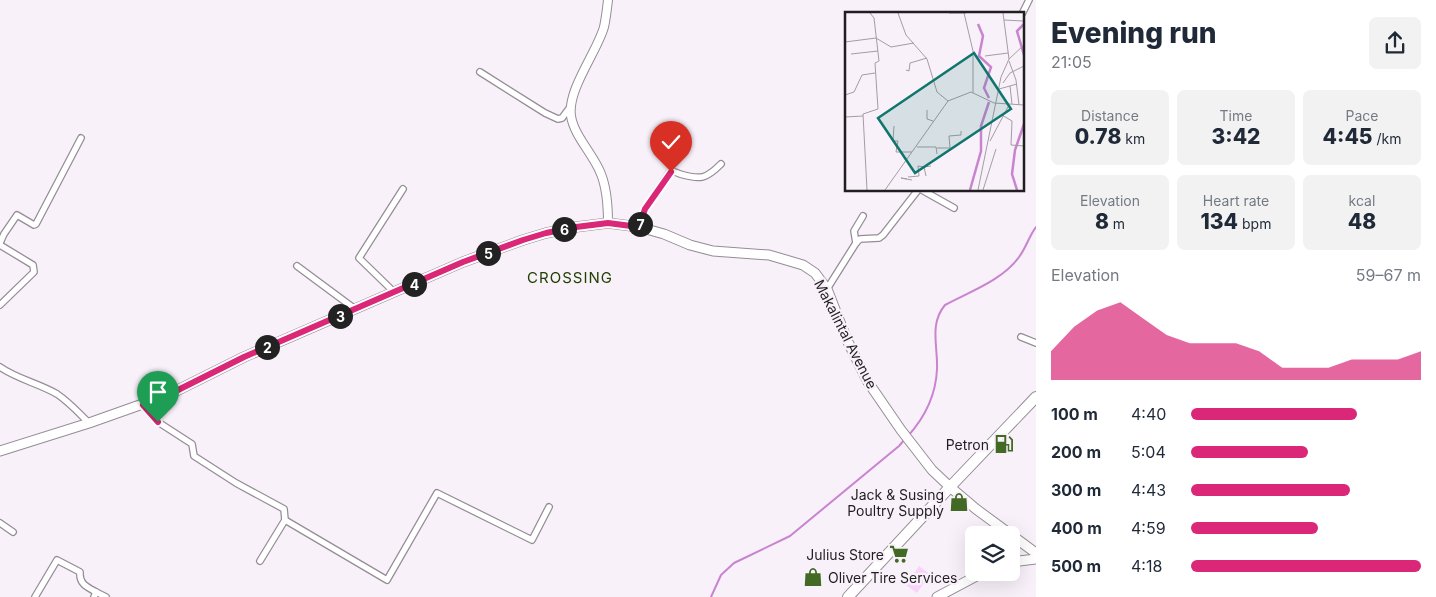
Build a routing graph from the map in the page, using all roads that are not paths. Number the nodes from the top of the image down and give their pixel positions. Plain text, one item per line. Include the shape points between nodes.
1 (608, 0) edge
2 (1028, 0) edge
3 (1023, 12) edge
4 (480, 72) dead end
5 (571, 106) junction
6 (80, 138) dead end
7 (721, 164) dead end
8 (403, 189) dead end
9 (919, 191) edge
10 (922, 191) edge
11 (954, 208) dead end
12 (863, 216) dead end
13 (608, 223) junction
14 (639, 227) junction
15 (856, 243) junction
16 (0, 244) edge
17 (297, 266) dead end
18 (827, 289) junction
19 (394, 292) junction
20 (0, 305) edge
21 (355, 309) junction
22 (1021, 337) dead end
23 (1036, 343) edge
24 (0, 366) edge
25 (1036, 397) edge
26 (143, 405) junction
27 (89, 423) junction
28 (0, 451) edge
29 (950, 487) junction
30 (549, 507) dead end
31 (285, 520) junction
32 (0, 523) edge
33 (13, 532) dead end
34 (1036, 553) edge
35 (1036, 559) edge
36 (260, 561) dead end
37 (1020, 561) edge
38 (967, 581) edge
39 (95, 595) edge
40 (35, 597) edge
41 (106, 597) edge
42 (848, 597) edge
43 (937, 597) edge

1 - 5 street via 604,28
2 - 3 street
4 - 5 street via 558,119
5 - 13 street via 575,128 601,173 607,196
6 - 16 street via 36,224 17,215
7 - 14 street via 707,176 696,178 669,173 645,209
8 - 19 street via 360,258
9 - 15 street via 883,235 860,239
10 - 11 street
12 - 15 street via 854,231
13 - 14 main road, Makalintal Avenue
13 - 19 main road, Makalintal Avenue via 523,240
14 - 18 main road, Makalintal Avenue via 713,251 769,255 803,265 815,273
15 - 18 street
16 - 20 street via 34,268 34,272
17 - 21 street
18 - 29 main road, Makalintal Avenue via 868,382 932,470
19 - 21 main road, Makalintal Avenue
21 - 26 main road, Makalintal Avenue
22 - 23 street
24 - 27 street via 56,394
25 - 29 highway
26 - 27 main road, Makalintal Avenue
26 - 31 street via 158,422 192,444 194,456 236,484 284,509
27 - 28 main road, Makalintal Avenue
29 - 34 main road, Makalintal Avenue
29 - 42 highway
30 - 31 street via 532,540 438,493 387,580
31 - 36 street
32 - 33 street
35 - 37 main road
38 - 43 main road
39 - 40 street via 82,584 80,572 58,560
39 - 41 street

